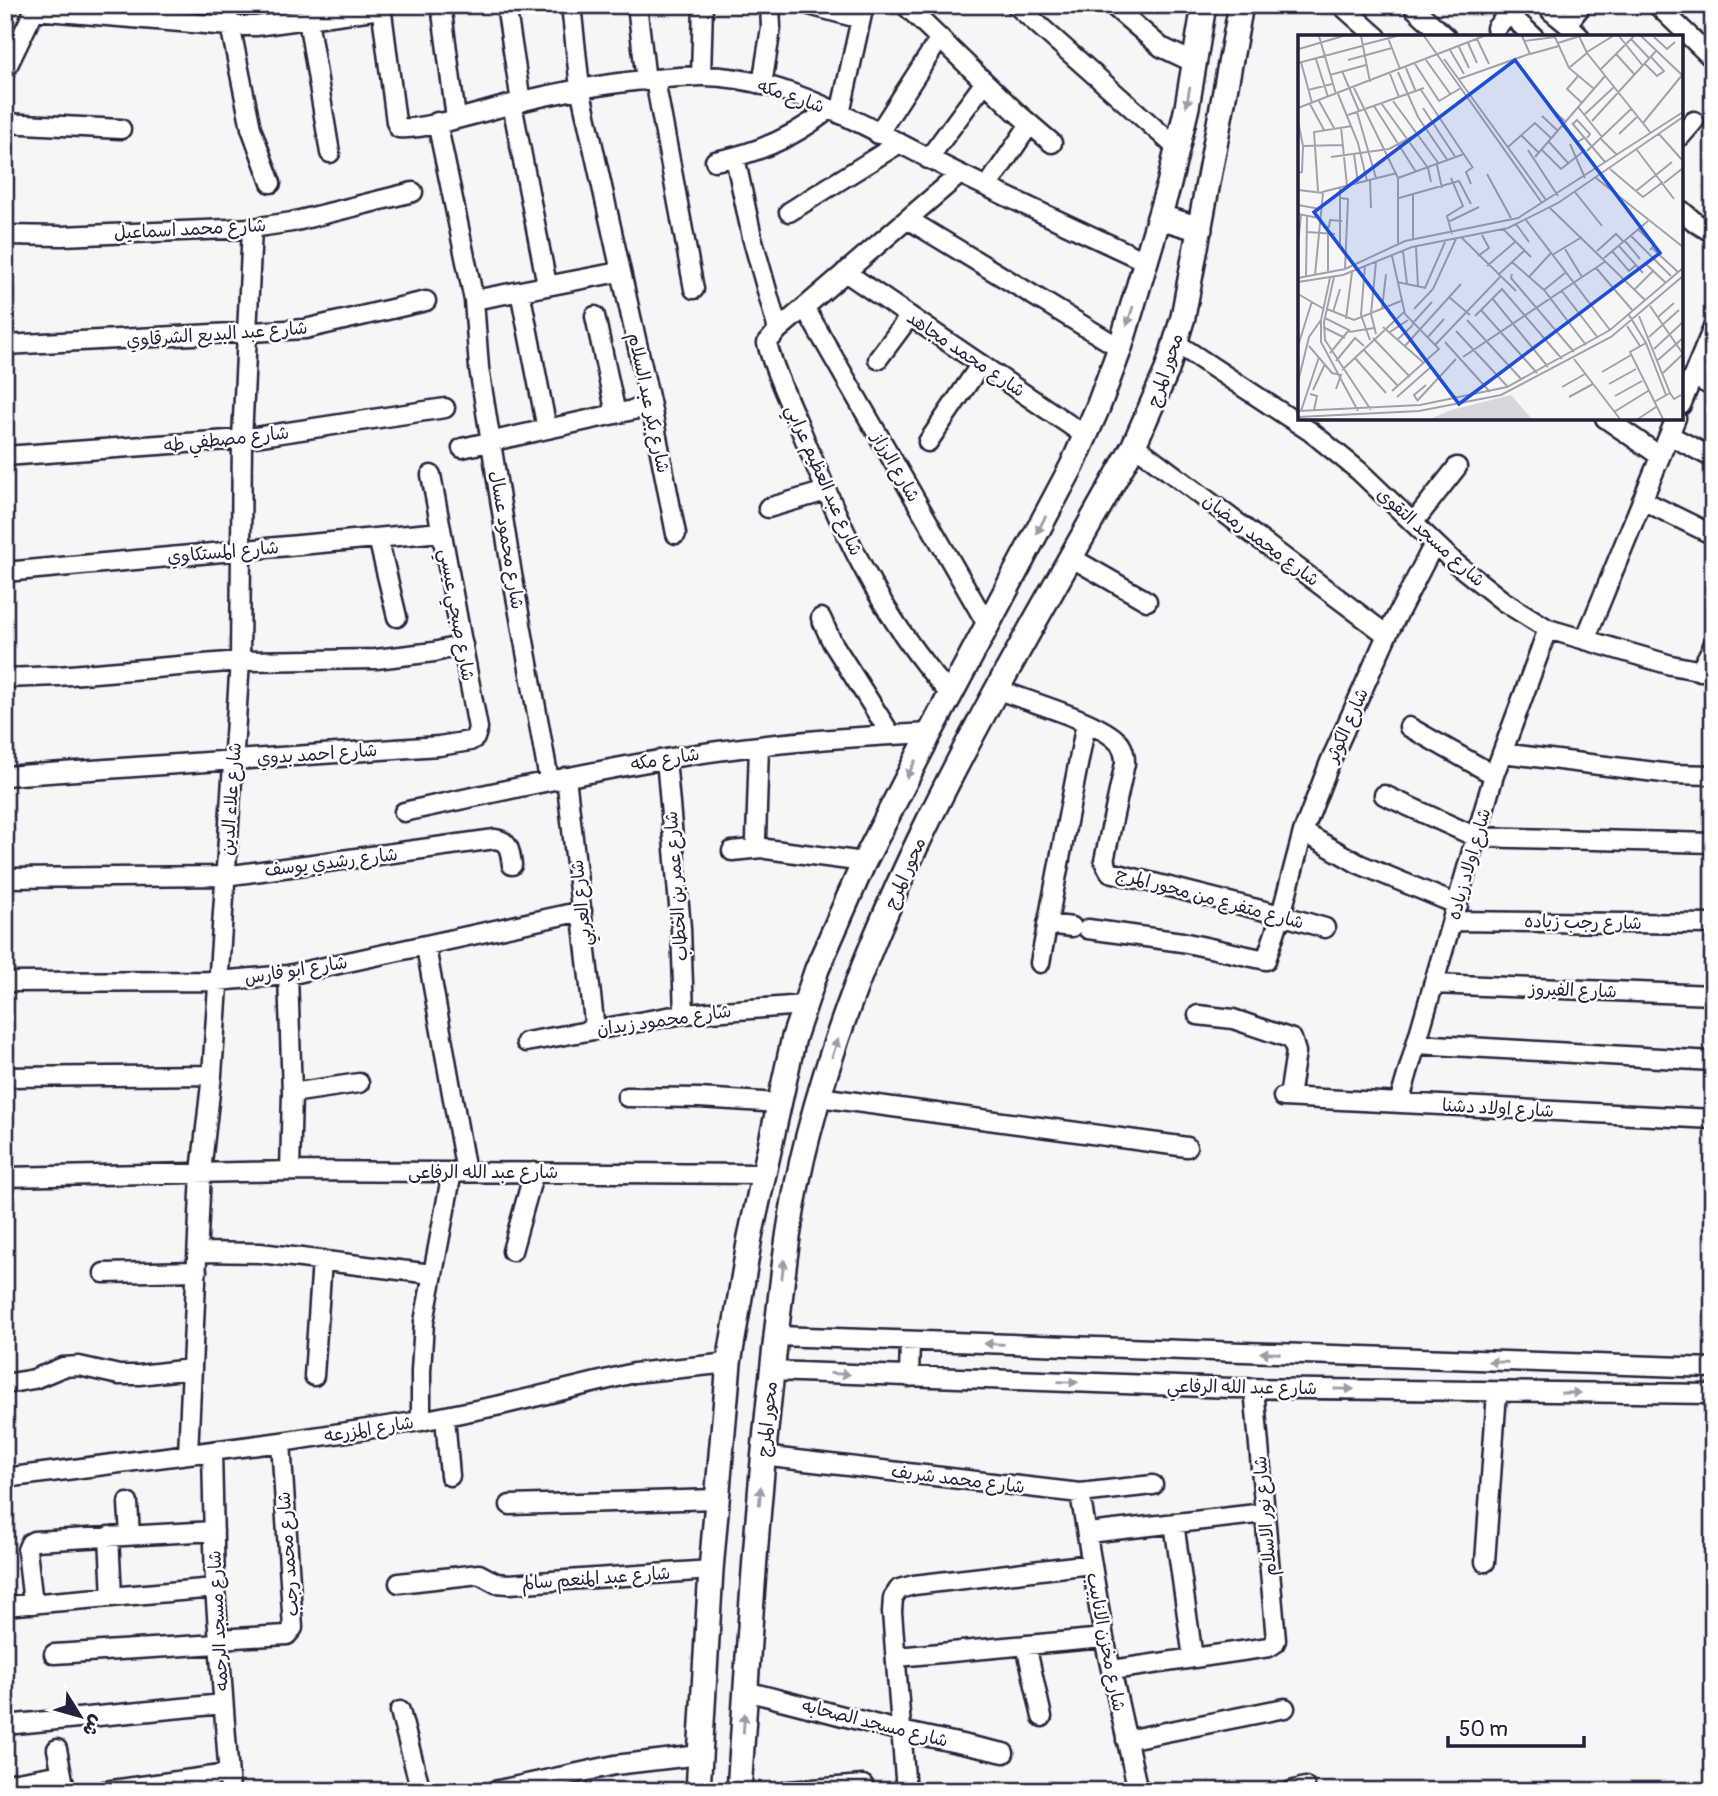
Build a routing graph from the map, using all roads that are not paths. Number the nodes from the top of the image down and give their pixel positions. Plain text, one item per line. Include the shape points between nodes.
1 (226, 5) edge
2 (441, 5) edge
3 (506, 5) edge
4 (571, 5) edge
5 (637, 5) edge
6 (703, 5) edge
7 (770, 5) edge
8 (809, 5) edge
9 (905, 5) edge
10 (1016, 5) edge
11 (1112, 5) edge
12 (1204, 5) edge
13 (1241, 5) edge
14 (1340, 5) edge
15 (1581, 5) edge
16 (1660, 6) edge
17 (381, 7) edge
18 (36, 8) edge
19 (1415, 9) dead end
20 (333, 10) edge
21 (1513, 10) edge
22 (1551, 11) dead end
23 (863, 12) edge
24 (308, 19) junction
25 (1567, 24) junction
26 (229, 26) junction
27 (1496, 28) dead end
28 (1373, 35) edge
29 (1444, 35) edge
30 (1532, 35) edge
31 (1578, 35) edge
32 (940, 38) junction
33 (1711, 53) edge
34 (1195, 63) junction
35 (5, 71) edge
36 (701, 76) junction
37 (650, 81) junction
38 (985, 82) junction
39 (762, 85) junction
40 (580, 88) junction
41 (516, 103) junction
42 (834, 112) junction
43 (456, 118) junction
44 (1694, 121) dead end
45 (437, 122) junction
46 (5, 123) edge
47 (1030, 124) junction
48 (121, 129) dead end
49 (878, 134) junction
50 (1683, 134) edge
51 (1052, 143) dead end
52 (898, 144) junction
53 (1178, 149) junction
54 (330, 153) dead end
55 (736, 157) junction
56 (928, 159) junction
57 (715, 161) dead end
58 (960, 174) junction
59 (271, 183) dead end
60 (987, 187) junction
61 (413, 192) dead end
62 (1683, 211) edge
63 (789, 212) dead end
64 (1160, 218) junction
65 (909, 220) junction
66 (252, 228) junction
67 (1200, 229) junction
68 (1713, 233) edge
69 (5, 235) edge
70 (1147, 262) junction
71 (619, 272) junction
72 (845, 272) junction
73 (547, 285) junction
74 (694, 289) dead end
75 (520, 290) junction
76 (426, 300) dead end
77 (474, 300) junction
78 (804, 307) junction
79 (594, 316) dead end
80 (910, 316) junction
81 (1713, 328) edge
82 (778, 330) junction
83 (247, 331) junction
84 (1176, 343) junction
85 (5, 345) edge
86 (1120, 348) junction
87 (878, 359) dead end
88 (981, 364) junction
89 (1688, 378) edge
90 (1713, 387) edge
91 (1683, 397) edge
92 (651, 406) junction
93 (445, 408) dead end
94 (616, 414) junction
95 (1608, 420) edge
96 (1672, 427) edge
97 (547, 429) junction
98 (1086, 436) junction
99 (242, 439) junction
100 (928, 442) dead end
101 (492, 443) junction
102 (1134, 445) junction
103 (462, 448) dead end
104 (5, 456) edge
105 (1660, 456) junction
106 (1713, 458) edge
107 (1457, 467) dead end
108 (431, 475) dead end
109 (826, 491) junction
110 (1642, 500) junction
111 (768, 508) dead end
112 (1413, 523) junction
113 (442, 532) junction
114 (676, 534) dead end
115 (1713, 535) edge
116 (378, 538) junction
117 (1434, 544) junction
118 (241, 551) junction
119 (1072, 558) junction
120 (5, 572) edge
121 (1147, 601) dead end
122 (397, 617) dead end
123 (821, 618) dead end
124 (988, 626) junction
125 (1548, 629) junction
126 (1387, 635) junction
127 (1585, 640) junction
128 (463, 645) junction
129 (1713, 646) edge
130 (240, 661) junction
131 (1706, 672) edge
132 (5, 678) edge
133 (999, 690) junction
134 (950, 694) junction
135 (1086, 723) junction
136 (1409, 727) dead end
137 (930, 733) junction
138 (891, 734) junction
139 (460, 743) joint
140 (759, 746) junction
141 (1502, 753) junction
142 (666, 758) junction
143 (234, 760) junction
144 (1494, 775) junction
145 (1713, 775) edge
146 (5, 776) edge
147 (558, 778) junction
148 (1384, 795) dead end
149 (404, 812) dead end
150 (1303, 832) junction
151 (1476, 837) junction
152 (1713, 843) edge
153 (762, 848) junction
154 (732, 852) dead end
155 (864, 862) junction
156 (512, 865) dead end
157 (225, 876) junction
158 (5, 878) edge
159 (582, 911) junction
160 (1456, 913) junction
161 (1281, 915) junction
162 (1713, 923) edge
163 (1047, 924) junction
164 (1325, 928) dead end
165 (426, 947) junction
166 (1040, 963) dead end
167 (288, 975) junction
168 (217, 981) junction
169 (5, 982) edge
170 (1433, 985) junction
171 (1713, 995) edge
172 (804, 1005) junction
173 (684, 1014) junction
174 (1198, 1015) dead end
175 (595, 1030) junction
176 (526, 1042) dead end
177 (1416, 1044) junction
178 (1713, 1061) edge
179 (212, 1075) junction
180 (5, 1077) edge
181 (359, 1083) dead end
182 (292, 1093) junction
183 (626, 1097) dead end
184 (819, 1097) junction
185 (779, 1103) junction
186 (1399, 1103) junction
187 (1713, 1119) edge
188 (1187, 1147) dead end
189 (290, 1171) junction
190 (201, 1172) junction
191 (459, 1172) junction
192 (534, 1172) junction
193 (764, 1174) junction
194 (5, 1177) edge
195 (512, 1251) dead end
196 (198, 1252) junction
197 (322, 1260) junction
198 (197, 1271) junction
199 (104, 1273) dead end
200 (432, 1273) junction
201 (776, 1336) junction
202 (910, 1340) junction
203 (729, 1363) junction
204 (1526, 1363) junction
205 (1713, 1368) edge
206 (191, 1369) junction
207 (772, 1371) junction
208 (314, 1376) dead end
209 (909, 1377) junction
210 (5, 1384) edge
211 (1254, 1388) junction
212 (1497, 1392) junction
213 (1525, 1393) junction
214 (1713, 1394) edge
215 (445, 1417) junction
216 (421, 1421) junction
217 (281, 1442) junction
218 (212, 1451) junction
219 (188, 1454) junction
220 (762, 1456) junction
221 (450, 1476) dead end
222 (5, 1478) edge
223 (1153, 1486) dead end
224 (1080, 1493) junction
225 (717, 1499) junction
226 (128, 1503) dead end
227 (510, 1505) dead end
228 (1265, 1513) junction
229 (1174, 1523) junction
230 (214, 1531) junction
231 (1088, 1533) junction
232 (130, 1535) junction
233 (108, 1536) junction
234 (1485, 1562) dead end
235 (1091, 1564) junction
236 (711, 1570) junction
237 (399, 1583) dead end
238 (215, 1588) junction
239 (112, 1597) junction
240 (33, 1604) junction
241 (5, 1606) edge
242 (1104, 1638) junction
243 (218, 1641) junction
244 (1026, 1645) junction
245 (54, 1654) dead end
246 (897, 1657) junction
247 (1193, 1658) junction
248 (1111, 1670) junction
249 (746, 1692) junction
250 (223, 1704) junction
251 (1285, 1708) dead end
252 (400, 1711) dead end
253 (1042, 1717) dead end
254 (6, 1719) edge
255 (901, 1731) junction
256 (1126, 1740) junction
257 (57, 1749) dead end
258 (1004, 1753) dead end
259 (700, 1755) junction
260 (229, 1782) edge
261 (65, 1783) edge
262 (5, 1784) edge
263 (863, 1785) dead end
264 (105, 1791) edge
265 (421, 1791) edge
266 (494, 1791) edge
267 (698, 1791) edge
268 (739, 1791) edge
269 (788, 1791) edge
270 (906, 1791) edge
271 (1137, 1791) edge

1 - 26 street
2 - 43 street
3 - 41 street
4 - 40 street, شارع بكر عبد السلام
5 - 37 street
6 - 36 street
7 - 39 street
8 - 23 street
9 - 32 street
10 - 53 street
11 - 34 street via 1161,47
12 - 34 main road
13 - 67 main road, محور المرج
14 - 28 street
15 - 25 street
16 - 33 street
17 - 20 street
17 - 45 street, شارع مكه via 396,122 399,128
18 - 26 street
18 - 35 street
19 - 29 street
20 - 24 street
21 - 27 street
21 - 30 street
22 - 25 street
23 - 42 street
24 - 26 street
24 - 54 street
25 - 31 street
26 - 59 street via 251,128
32 - 38 street
32 - 49 street
34 -> 53 main road
36 - 37 street, شارع مكه
36 - 39 street, شارع مكه
37 - 40 street, شارع مكه
37 - 74 street
38 - 47 street
38 - 56 street
39 - 42 street, شارع مكه
40 - 41 street, شارع مكه
40 - 71 street, شارع بكر عبد السلام
41 - 43 street, شارع مكه
41 - 73 street
42 - 49 street, شارع مكه
42 - 55 street via 765,149
43 - 45 street, شارع مكه
44 - 50 street
45 - 77 street, شارع محمود عسال
46 - 48 street
47 - 51 street
47 - 60 street
49 - 52 street, شارع مكه
52 - 56 street, شارع مكه
52 - 63 street
53 - 64 main road
55 - 57 street
55 - 82 street
56 - 58 street, شارع مكه
58 - 60 street, شارع مكه
58 - 65 street
60 - 70 street, شارع مكه
61 - 66 street, شارع محمد اسماعيل
62 - 68 street via 1700,216
64 - 67 main road
64 - 70 main road
65 - 72 street
65 - 86 street
66 - 69 street, شارع محمد اسماعيل
66 - 83 street, شارع علاء الدين
67 - 84 main road, محور المرج
70 -> 86 main road
71 - 73 street
71 - 92 street, شارع بكر عبد السلام
72 - 78 street
72 - 80 street, شارع محمد مجاهد
73 - 75 street
75 - 77 street
75 - 97 street
76 - 83 street, شارع عبد البديع الشرقاوي via 305,329
77 - 101 street, شارع محمود عسال via 475,344
78 - 82 street
78 - 124 street, شارع الرزاز
79 - 94 street
80 - 87 street
80 - 88 street, شارع محمد مجاهد
81 - 89 street
82 - 109 street, شارع عبد العظيم عرابي via 767,346
83 - 85 street, شارع عبد البديع الشرقاوي
83 - 99 street, شارع علاء الدين
84 - 102 main road, محور المرج
84 - 112 street, شارع مسجد التقوى via 1311,432
86 - 98 main road
88 - 98 street, شارع محمد مجاهد
88 - 100 street
89 - 90 street
89 - 91 street
92 - 94 street
92 - 114 street, شارع بكر عبد السلام
93 - 99 street, شارع مصطفي طه
94 - 97 street
95 - 105 street
96 - 105 street
96 - 106 street
97 - 101 street
98 -> 124 main road
99 - 104 street, شارع مصطفي طه
99 - 118 street, شارع علاء الدين
101 - 103 street
101 - 147 street, شارع محمود عسال via 512,574
102 - 119 main road, محور المرج
102 - 126 street, شارع محمد رمضان
105 - 110 street
107 - 112 street
108 - 113 street, شارع صبحي عيسي
109 - 111 street
109 - 134 street, شارع عبد العظيم عرابي via 883,606
110 - 115 street
110 - 127 street
112 - 117 street, شارع مسجد التقوى
113 - 116 street, شارع المستكاوي
113 - 128 street, شارع صبحي عيسي
116 - 118 street, شارع المستكاوي
116 - 122 street
117 - 125 street, شارع مسجد التقوى via 1503,601
117 - 126 street, شارع الكوثر
118 - 120 street, شارع المستكاوي
118 - 130 street, شارع علاء الدين
119 - 121 street
119 - 133 main road, محور المرج
123 - 138 street
124 - 134 main road
125 - 127 street, شارع مسجد التقوى
125 - 141 street, شارع اولاد زياده
126 - 150 street, شارع الكوثر
127 - 131 street, شارع مسجد التقوى
128 - 130 street via 376,659
128 - 139 street, شارع صبحي عيسي via 478,728 475,738
129 - 131 street
130 - 132 street
130 - 143 street, شارع علاء الدين
133 - 135 street, شارع متفرع من محور المرج
184 -> 133 main road, محور المرج via 848,1008 898,888
134 - 137 main road
135 - 161 street, شارع متفرع من محور المرج via 1114,737 1125,753 1104,861 1110,872
135 - 163 street
136 - 144 street
137 - 138 street, شارع مكه
137 -> 155 main road
138 - 140 street, شارع مكه
139 - 143 street, شارع احمد بدوي
140 - 142 street, شارع مكه
140 - 153 street via 756,839
141 - 144 street, شارع اولاد زياده
141 - 145 street
142 - 147 street, شارع مكه
142 - 173 street, شارع عمر بن الخطاب
143 - 146 street, شارع احمد بدوي
143 - 157 street, شارع علاء الدين
144 - 151 street, شارع اولاد زياده
147 - 149 street, شارع مكه
147 - 159 street, شارع العربي
148 - 151 street
150 - 160 street
150 - 161 street, شارع الكوثر
151 - 152 street
151 - 160 street, شارع اولاد زياده
153 - 154 street
153 - 155 street
155 - 172 main road
156 - 157 street, شارع رشدي يوسف via 507,844 495,839
157 - 158 street, شارع رشدي يوسف
157 - 168 street, شارع علاء الدين
159 - 165 street, شارع ابو فارس
159 - 175 street, شارع العربي
160 - 162 street, شارع رجب زياده
160 - 170 street, شارع اولاد زياده
161 - 163 street, شارع الكوثر via 1269,957 1262,961 1182,942
161 - 164 street, شارع متفرع من محور المرج
163 - 166 street
165 - 167 street, شارع ابو فارس
165 - 191 street
167 - 168 street, شارع ابو فارس
167 - 182 street
168 - 169 street, شارع ابو فارس
168 - 179 street, شارع علاء الدين
170 - 171 street, شارع الفيروز
170 - 177 street, شارع اولاد زياده
172 - 173 street, شارع محمود زيدان
172 - 185 main road
173 - 175 street, شارع محمود زيدان
174 - 186 street, شارع اولاد دشنا via 1233,1019 1292,1038 1296,1052 1286,1097
175 - 176 street, شارع محمود زيدان
177 - 178 street
177 - 186 street, شارع اولاد زياده
179 - 180 street
179 - 190 street, شارع علاء الدين
181 - 182 street
182 - 189 street
183 - 185 street
184 - 188 street
201 -> 184 main road, محور المرج via 791,1215
185 - 193 main road
186 - 187 street, شارع اولاد دشنا
189 - 190 street, شارع عبد الله الرفاعى
189 - 191 street, شارع عبد الله الرفاعى
190 - 194 street, شارع عبد الله الرفاعى
190 - 196 street, شارع علاء الدين
191 - 192 street, شارع عبد الله الرفاعى
191 - 200 street
192 - 193 street, شارع عبد الله الرفاعى
192 - 195 street
193 - 203 main road
196 - 197 street
196 - 198 street, شارع علاء الدين
197 - 200 street
197 - 208 street
198 - 199 street
198 - 206 street, شارع علاء الدين
200 - 216 street via 424,1322
201 - 202 street, شارع عبد الله الرفاعي
201 - 207 main road, محور المرج
204 -> 202 street, شارع عبد الله الرفاعي
202 - 209 street
203 - 215 street, شارع المزرعه via 634,1373
203 - 225 main road
204 - 205 street, شارع عبد الله الرفاعي
204 - 213 street
206 - 210 street via 119,1375 64,1367
206 - 219 street, شارع علاء الدين
207 -> 209 street, شارع عبد الله الرفاعي
207 - 220 main road, محور المرج
209 -> 211 street, شارع عبد الله الرفاعي
211 -> 212 street, شارع عبد الله الرفاعي
211 - 228 street, شارع نور الاسلام
212 - 213 street, شارع عبد الله الرفاعي
212 - 234 street
213 -> 214 street, شارع عبد الله الرفاعي
215 - 216 street, شارع المزرعه
215 - 221 street
216 - 217 street, شارع المزرعه
217 - 218 street, شارع المزرعه
217 - 243 street, شارع محمد رجب via 293,1628 287,1635
218 - 219 street, شارع المزرعه
218 - 230 street, شارع مسجد الرحمه
219 - 222 street, شارع المزرعه
220 - 224 street, شارع محمد شريف
249 -> 220 main road, محور المرج
223 - 224 street, شارع محمد شريف
224 - 231 street, شارع مخزن الانابيب
225 - 227 street
225 - 236 main road
226 - 232 street
228 - 229 street
228 - 247 street, شارع نور الاسلام via 1276,1640 1269,1647
229 - 231 street
229 - 247 street
230 - 232 street
230 - 238 street, شارع مسجد الرحمه
231 - 235 street, شارع مخزن الانابيب
232 - 233 street
233 - 239 street
233 - 240 street via 30,1543
235 - 242 street, شارع مخزن الانابيب
235 - 246 street via 899,1589 892,1612
236 - 237 street, شارع عبد المنعم سالم via 502,1584 479,1574
236 - 259 main road
238 - 239 street
238 - 243 street, شارع مسجد الرحمه
239 - 240 street
240 - 241 street
242 - 244 street
242 - 248 street, شارع مخزن الانابيب
243 - 245 street, شارع محمد رجب
243 - 250 street, شارع مسجد الرحمه
244 - 246 street
244 - 253 street
246 - 255 street
247 - 248 street
248 - 256 street, شارع مخزن الانابيب
249 - 255 street, شارع مسجد الصحابه
268 -> 249 main road, محور المرج
250 - 254 street
250 - 260 street, شارع مسجد الرحمه
251 - 256 street
252 - 265 street
255 - 258 street, شارع مسجد الصحابه
255 - 270 street
256 - 271 street, شارع مخزن الانابيب
257 - 261 street
259 - 266 street via 615,1765
259 - 267 main road
260 - 264 street
261 - 262 street
263 - 269 street

